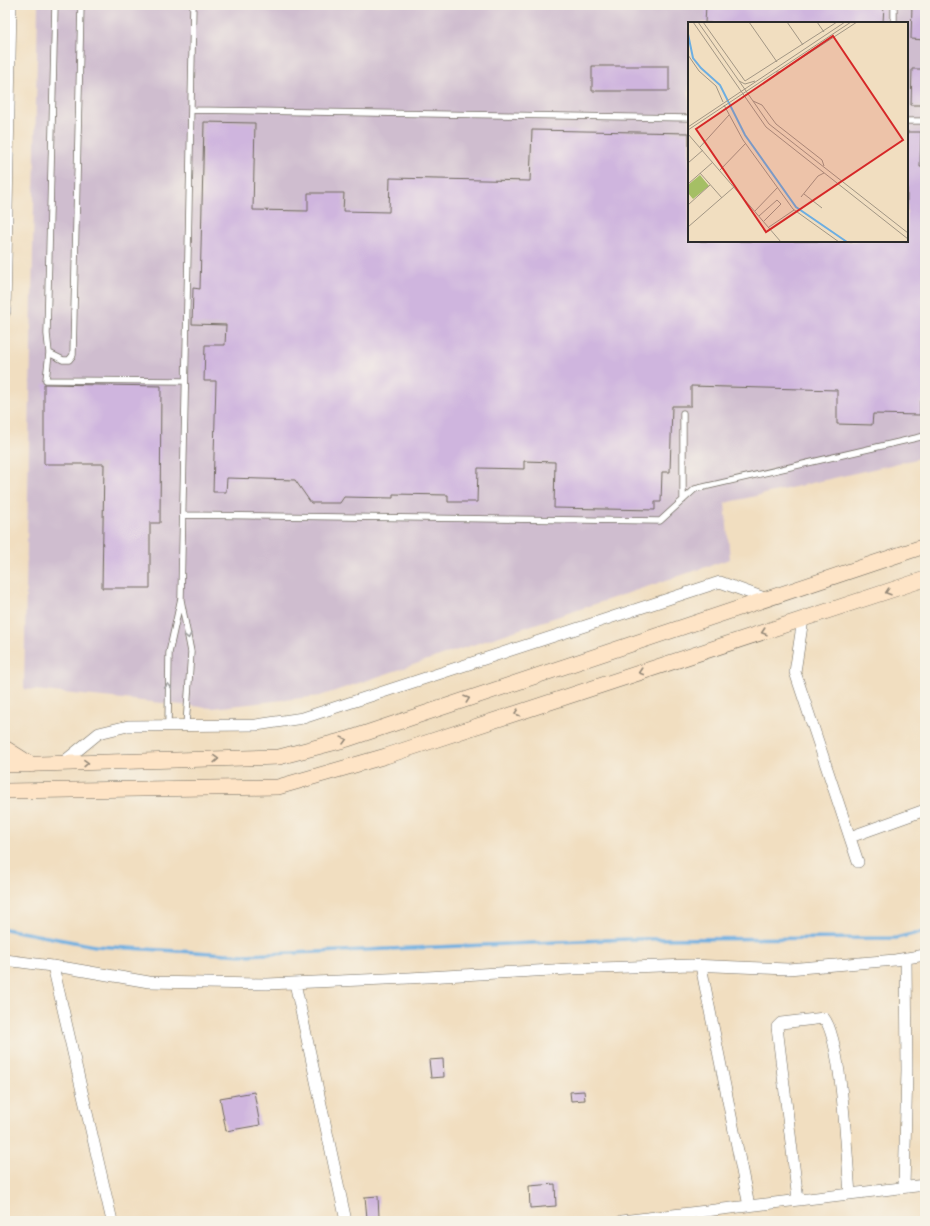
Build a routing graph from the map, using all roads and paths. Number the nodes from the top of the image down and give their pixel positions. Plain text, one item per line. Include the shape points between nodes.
1 (11, 5) edge
2 (55, 5) edge
3 (81, 5) edge
4 (193, 5) edge
5 (894, 5) edge
6 (894, 22) edge
7 (192, 110) junction
8 (688, 118) edge
9 (908, 121) edge
10 (925, 121) edge
11 (5, 312) edge
12 (49, 354) junction
13 (186, 380) junction
14 (683, 413) dead end
15 (925, 436) edge
16 (683, 500) junction
17 (182, 515) junction
18 (925, 546) edge
19 (925, 580) edge
20 (181, 598) junction
21 (767, 599) junction
22 (803, 620) junction
23 (168, 725) junction
24 (186, 725) junction
25 (5, 748) edge
26 (61, 764) junction
27 (5, 765) edge
28 (32, 765) junction
29 (5, 791) edge
30 (925, 810) edge
31 (850, 837) junction
32 (858, 862) dead end
33 (925, 955) edge
34 (906, 958) junction
35 (5, 960) edge
36 (53, 966) junction
37 (701, 966) junction
38 (295, 983) junction
39 (925, 1185) edge
40 (904, 1187) junction
41 (850, 1194) junction
42 (798, 1200) junction
43 (749, 1206) junction
44 (112, 1221) edge
45 (346, 1221) edge
46 (622, 1221) edge

1 - 11 street
2 - 12 lane via 47,334
3 - 12 lane via 73,355 69,360 63,360
4 - 7 lane
5 - 6 lane
7 - 8 lane
7 - 13 lane
9 - 10 lane
12 - 13 lane via 46,380
13 - 17 lane
14 - 16 lane
15 - 16 lane via 695,489
16 - 17 lane via 660,521
17 - 20 lane
18 - 21 main road
19 -> 22 main road
23 -> 20 lane via 169,652
20 -> 24 lane via 191,652
21 - 24 street via 720,582 303,718 256,725
26 -> 21 main road via 279,757 348,740
22 -> 29 main road via 386,756 278,787
22 - 31 street via 795,672
23 - 24 street
23 - 26 street via 128,726 99,733
25 - 28 main road
26 - 28 main road
27 - 28 main road
30 - 31 street
31 - 32 street
33 - 34 street
34 - 37 street via 788,969
34 - 40 street
35 - 36 street
36 - 38 street via 149,982
36 - 44 street
37 - 38 street via 570,968
37 - 43 street
38 - 45 street
39 - 40 street
40 - 41 street
41 - 42 street
41 - 42 street via 838,1061 829,1023 824,1018 816,1018 780,1023 777,1027
42 - 43 street
43 - 46 street

